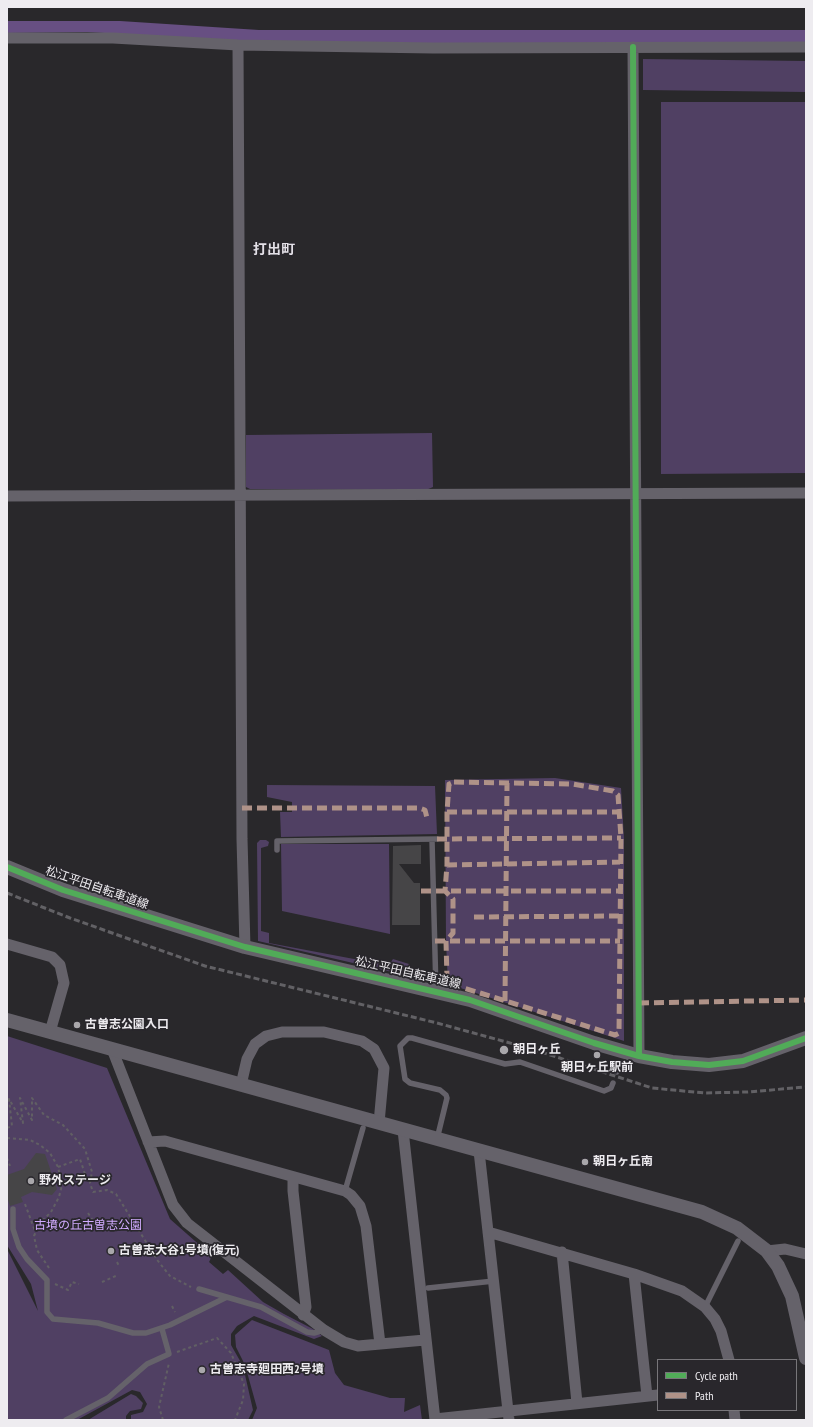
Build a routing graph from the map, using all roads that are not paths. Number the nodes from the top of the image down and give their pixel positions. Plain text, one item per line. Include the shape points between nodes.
1 (7, 38) edge
2 (238, 45) junction
3 (806, 47) edge
4 (633, 48) junction
5 (806, 493) edge
6 (636, 494) junction
7 (241, 495) junction
8 (7, 496) edge
9 (277, 850) dead end
10 (7, 867) edge
11 (7, 944) edge
12 (245, 947) junction
13 (436, 991) junction
14 (7, 1020) edge
15 (50, 1032) junction
16 (806, 1038) edge
17 (112, 1049) junction
18 (639, 1056) junction
19 (621, 1063) dead end
20 (617, 1072) dead end
21 (613, 1083) dead end
22 (242, 1085) junction
23 (379, 1123) junction
24 (363, 1128) dead end
25 (403, 1130) junction
26 (437, 1140) junction
27 (148, 1142) junction
28 (479, 1151) junction
29 (293, 1177) junction
30 (345, 1191) junction
31 (13, 1209) dead end
32 (488, 1232) junction
33 (738, 1241) dead end
34 (767, 1251) junction
35 (562, 1252) junction
36 (806, 1254) edge
37 (634, 1274) junction
38 (494, 1281) junction
39 (428, 1288) dead end
40 (200, 1289) road end
41 (227, 1297) junction
42 (705, 1307) junction
43 (303, 1315) junction
44 (162, 1329) junction
45 (324, 1330) junction
46 (425, 1340) junction
47 (380, 1344) junction
48 (806, 1358) edge
49 (729, 1359) edge
50 (652, 1395) edge
51 (578, 1403) junction
52 (508, 1416) edge
53 (66, 1420) edge
54 (435, 1420) edge

1 - 2 street via 113,38
2 - 4 street
2 - 7 street
3 - 4 street
4 - 6 street
5 - 6 street
6 - 7 street
6 - 18 street
7 - 8 street
7 - 12 street via 242,839
9 - 13 lane via 277,841 435,840
10 - 12 street, 松江平田自転車道線 via 63,890
11 - 15 street via 52,957 60,965 64,983
12 - 13 street, 松江平田自転車道線
13 - 18 street, 松江平田自転車道線
14 - 15 street
15 - 17 street
16 - 18 street, 松江平田自転車道線 via 743,1061 709,1066
17 - 22 street
17 - 27 street
19 - 20 lane
21 - 26 lane via 611,1088 604,1091 520,1062 505,1064 408,1038 400,1046 405,1079 410,1083 440,1090 447,1098
22 - 23 street
22 - 23 street via 247,1059 255,1044 266,1036 282,1032 324,1032 362,1041 374,1049 384,1068
23 - 25 street
24 - 30 lane
25 - 26 street
25 - 46 street
26 - 28 street
27 - 29 street via 164,1141
27 - 43 street via 173,1206 187,1223
28 - 32 street
28 - 34 street via 702,1212 737,1228
29 - 30 street
29 - 43 street via 292,1191 306,1307
30 - 47 street via 352,1195 360,1206 366,1226
31 - 44 lane via 13,1229 18,1247 47,1280 47,1312 53,1319 98,1323 133,1333
32 - 35 street
32 - 38 street
33 - 42 lane
34 - 36 street via 785,1250
34 - 48 street via 778,1266 792,1296
35 - 37 street
35 - 51 street
37 - 42 street via 682,1291
37 - 50 street
38 - 39 lane
38 - 52 street
40 - 41 lane
41 - 44 lane
41 - 45 lane via 261,1307 307,1332
42 - 49 street via 721,1330
43 - 45 street
44 - 53 lane via 169,1354 147,1364 108,1398
45 - 47 street via 344,1342 358,1346
46 - 47 street
46 - 54 street
50 - 51 street
51 - 52 street
52 - 54 street

